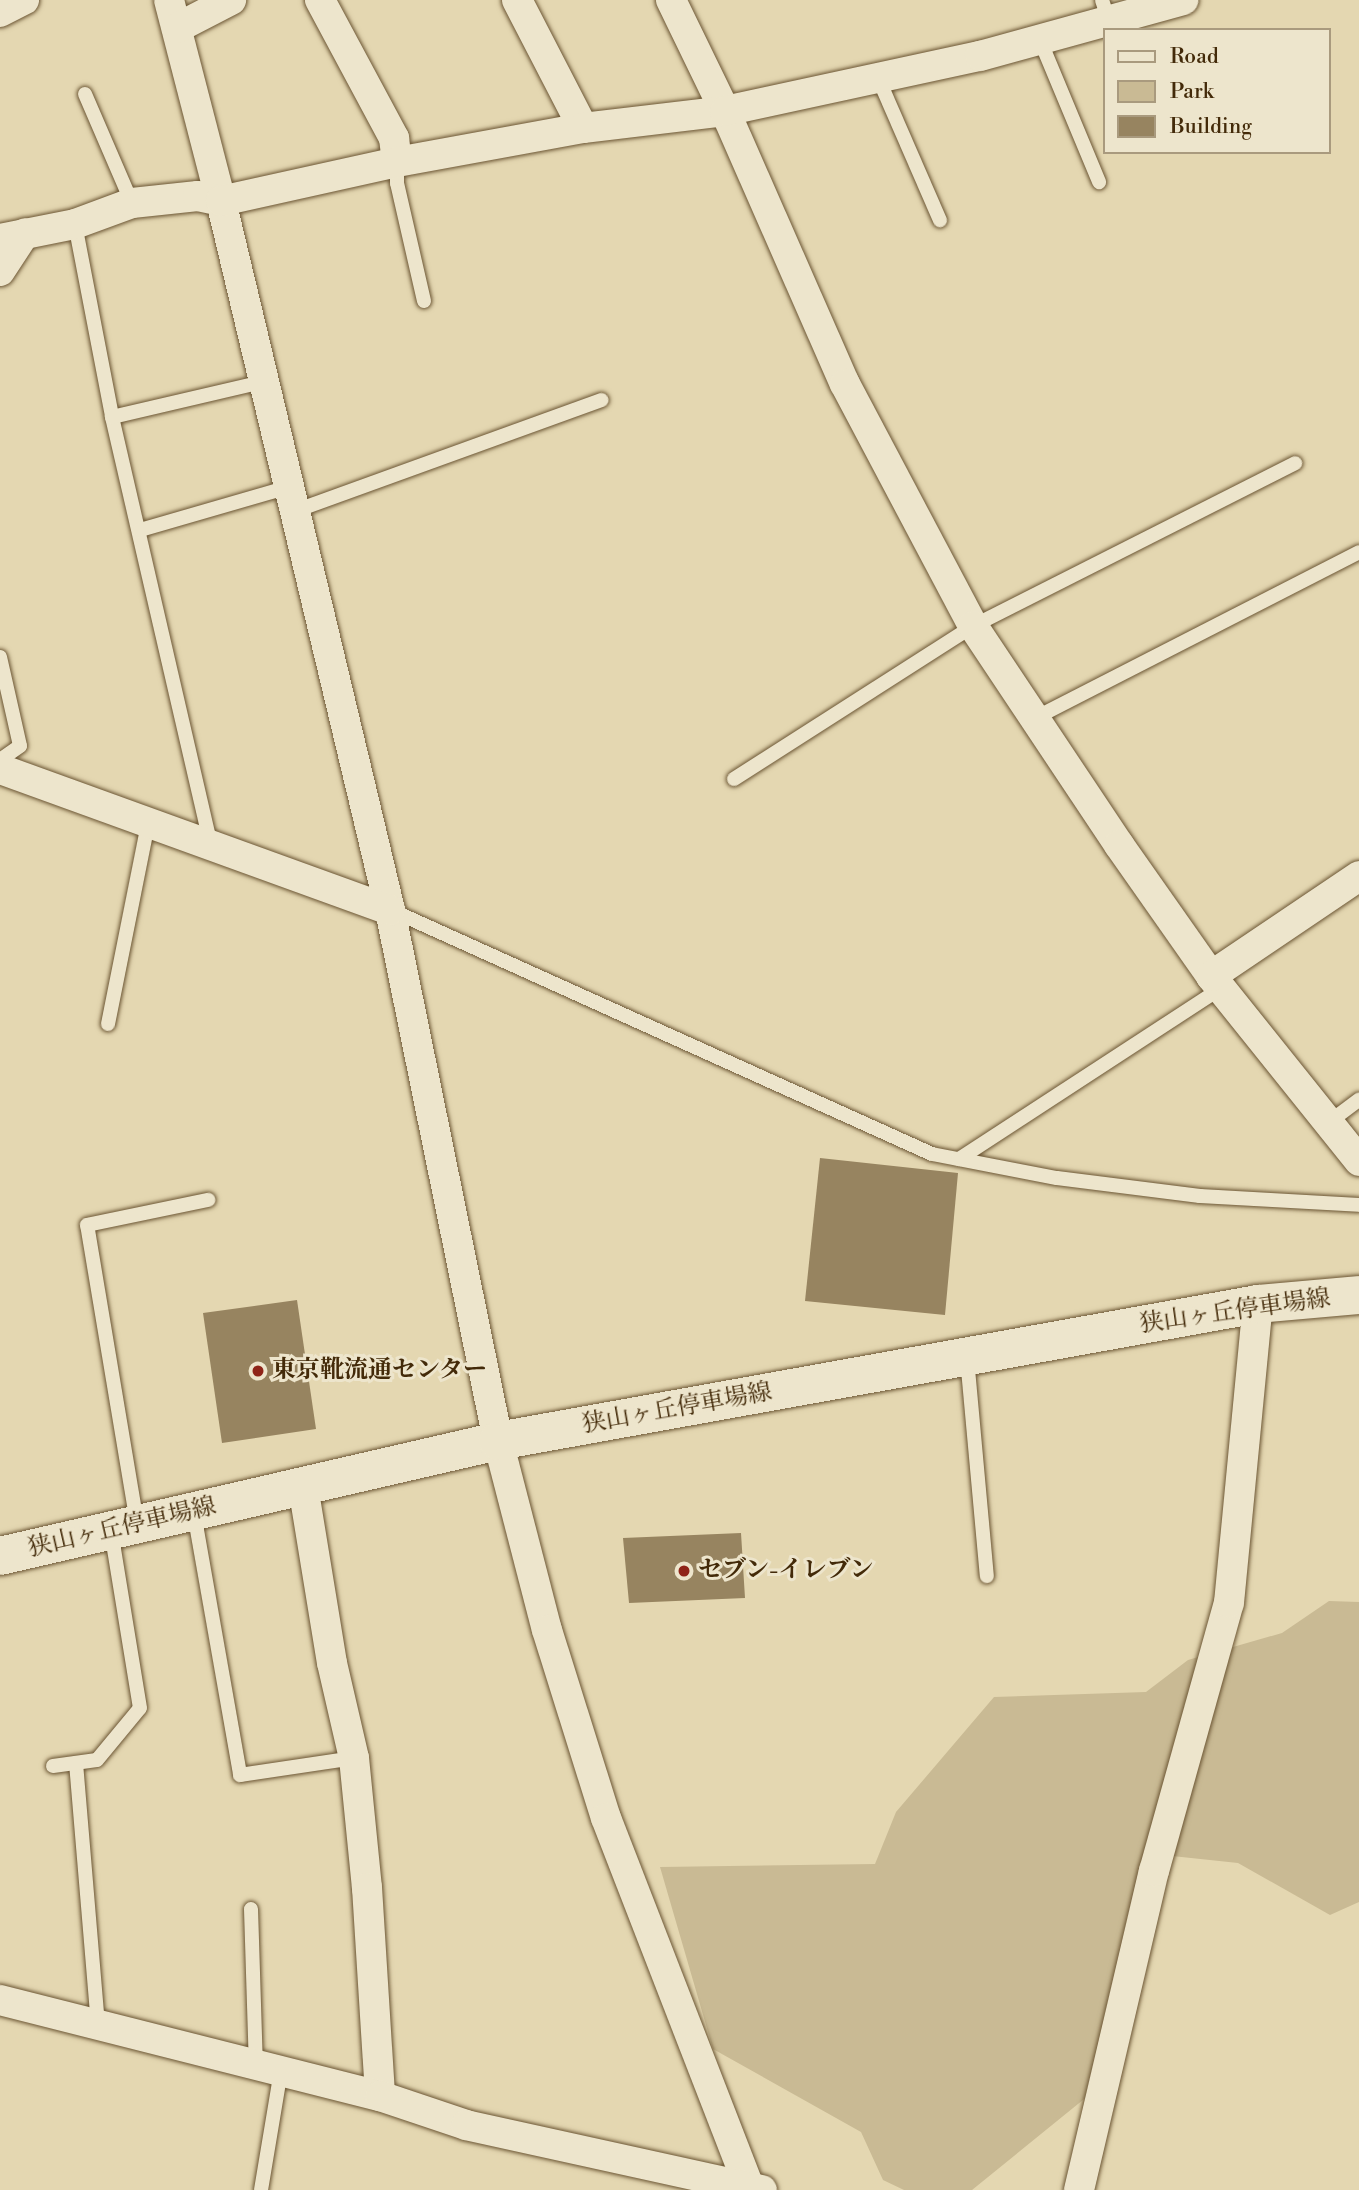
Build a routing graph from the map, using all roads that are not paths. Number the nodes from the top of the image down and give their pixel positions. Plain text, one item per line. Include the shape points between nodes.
1 (24, 0) edge
2 (231, 0) edge
3 (320, 0) edge
4 (517, 0) edge
5 (671, 0) edge
6 (1183, 0) edge
7 (1106, 10) edge
8 (0, 12) edge
9 (173, 14) edge
10 (1040, 40) junction
11 (879, 80) junction
12 (85, 94) dead end
13 (725, 111) junction
14 (583, 128) junction
15 (397, 162) junction
16 (1099, 182) dead end
17 (221, 201) junction
18 (132, 203) junction
19 (940, 220) dead end
20 (75, 225) junction
21 (13, 236) edge
22 (0, 271) edge
23 (424, 301) dead end
24 (263, 382) junction
25 (601, 400) dead end
26 (113, 417) junction
27 (1295, 463) dead end
28 (292, 499) junction
29 (140, 530) junction
30 (1359, 552) edge
31 (973, 626) junction
32 (0, 657) edge
33 (1035, 718) junction
34 (0, 760) edge
35 (0, 769) edge
36 (734, 779) dead end
37 (148, 824) junction
38 (211, 847) junction
39 (1359, 876) edge
40 (390, 910) junction
41 (1216, 982) junction
42 (108, 1024) dead end
43 (1359, 1100) edge
44 (1328, 1123) junction
45 (959, 1159) junction
46 (1359, 1161) edge
47 (208, 1200) dead end
48 (1359, 1205) edge
49 (1359, 1295) edge
50 (1258, 1304) junction
51 (967, 1356) junction
52 (498, 1441) junction
53 (303, 1486) junction
54 (193, 1511) junction
55 (124, 1527) junction
56 (0, 1556) edge
57 (987, 1576) dead end
58 (354, 1758) junction
59 (76, 1763) junction
60 (53, 1766) dead end
61 (251, 1909) dead end
62 (0, 2000) edge
63 (98, 2024) junction
64 (268, 2067) junction
65 (380, 2096) junction
66 (754, 2189) edge
67 (261, 2190) edge
68 (1079, 2190) edge

1 - 8 street
2 - 9 street
3 - 15 street via 394,138
4 - 14 street
5 - 13 street
6 - 7 street
7 - 10 street
9 - 17 street
10 - 11 street
10 - 16 lane
11 - 13 street
11 - 19 lane
12 - 18 lane
13 - 14 street
13 - 31 street via 845,384
14 - 15 street
15 - 17 street
15 - 23 lane via 397,183
17 - 18 street via 198,196
17 - 24 street
18 - 20 street
20 - 21 street
20 - 26 lane
21 - 22 street
24 - 26 lane
24 - 28 street
25 - 28 lane
26 - 29 lane
27 - 31 lane
28 - 29 lane
28 - 40 street
29 - 38 lane
30 - 33 lane
31 - 33 street
31 - 36 lane
32 - 34 lane via 20,746
33 - 41 street
35 - 37 street
37 - 38 street
37 - 42 lane
38 - 40 street
39 - 41 street
40 - 45 lane via 932,1154
40 - 52 street
41 - 44 street
41 - 45 lane
43 - 44 lane
44 - 46 street
45 - 48 lane via 1057,1178 1200,1196
47 - 55 lane via 87,1225
49 - 50 main road, 狭山ヶ丘停車場線
50 - 51 main road, 狭山ヶ丘停車場線
50 - 68 street via 1229,1603 1154,1871
51 - 52 main road, 狭山ヶ丘停車場線
51 - 57 lane
52 - 53 main road, 狭山ヶ丘停車場線
52 - 66 street via 547,1630 606,1818
53 - 54 main road, 狭山ヶ丘停車場線
53 - 58 street via 332,1663
54 - 55 main road, 狭山ヶ丘停車場線
54 - 58 lane via 240,1775
55 - 56 main road, 狭山ヶ丘停車場線
55 - 59 lane via 140,1708 97,1760
58 - 65 street
59 - 60 lane
59 - 63 lane
61 - 64 lane
62 - 63 street
63 - 64 street
64 - 65 street
64 - 67 lane
65 - 66 street via 467,2124

